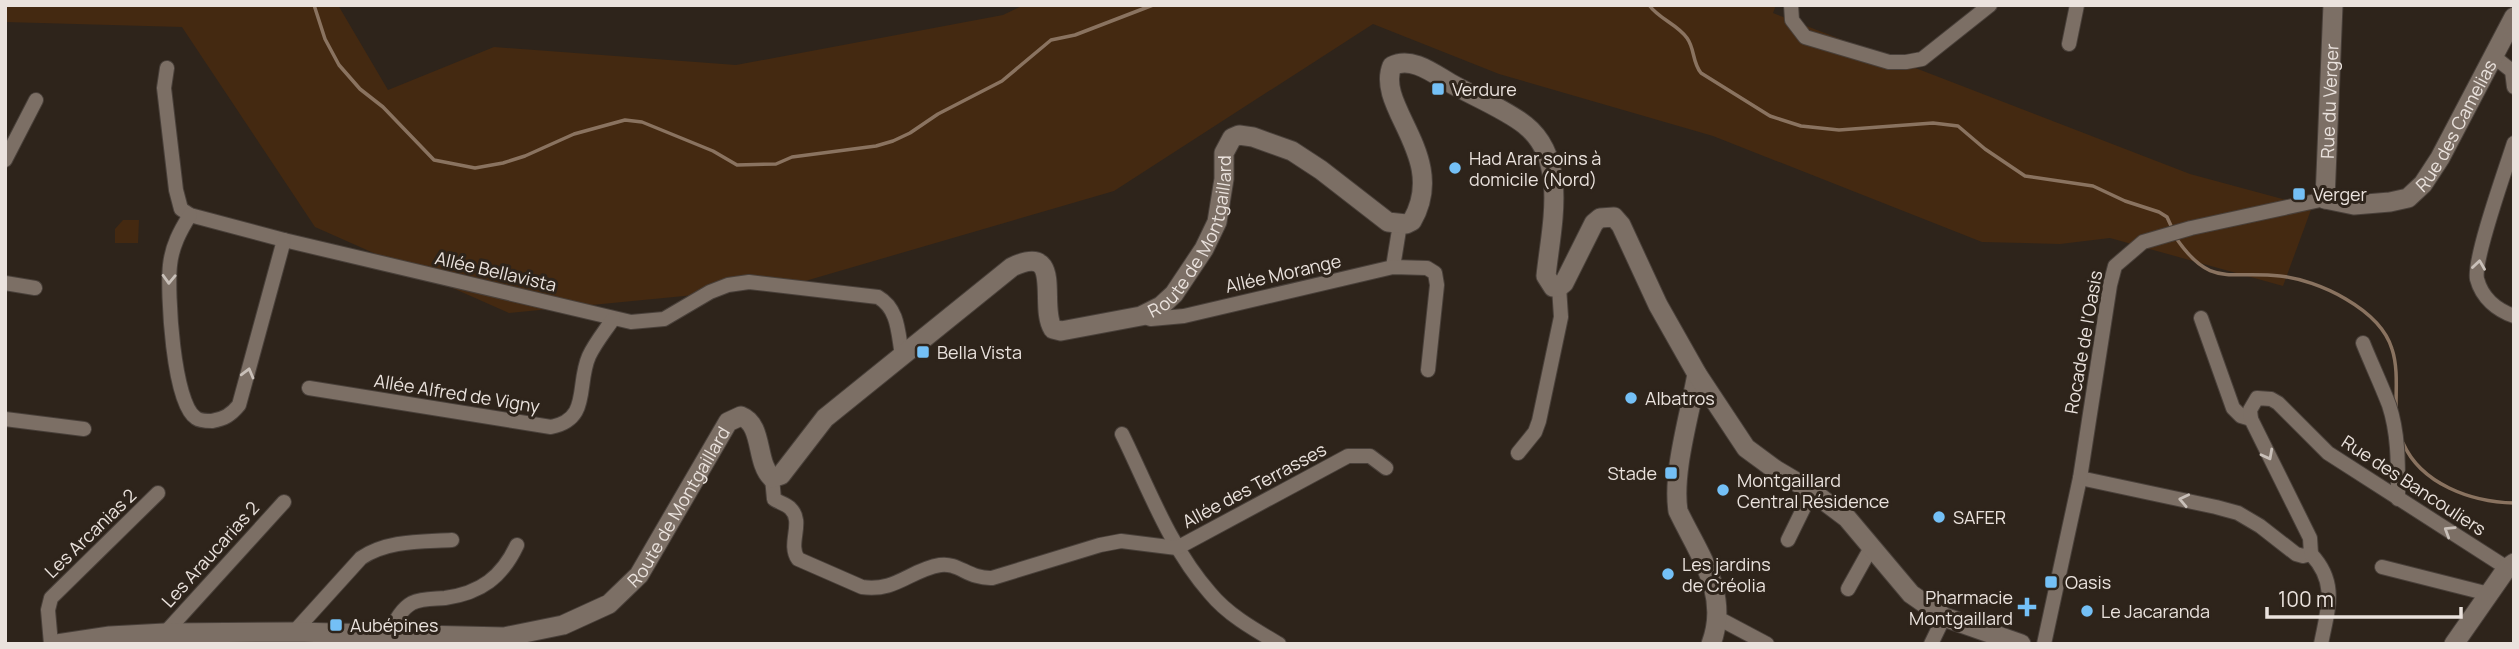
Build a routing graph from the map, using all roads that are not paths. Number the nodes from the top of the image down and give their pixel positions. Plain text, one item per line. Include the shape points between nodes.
1 (1791, 5) edge
2 (1990, 5) edge
3 (2077, 5) edge
4 (2333, 5) edge
5 (2514, 17) edge
6 (2514, 43) edge
7 (2069, 44) dead end
8 (2498, 59) junction
9 (167, 68) dead end
10 (2514, 87) edge
11 (36, 100) dead end
12 (2514, 143) edge
13 (5, 159) edge
14 (2325, 199) junction
15 (190, 215) junction
16 (1400, 224) junction
17 (284, 240) junction
18 (1393, 267) junction
19 (5, 283) edge
20 (1559, 287) junction
21 (36, 288) dead end
22 (1141, 316) junction
23 (2514, 316) edge
24 (2201, 317) dead end
25 (613, 319) junction
26 (2363, 343) dead end
27 (902, 355) junction
28 (1429, 370) dead end
29 (1697, 374) junction
30 (309, 388) dead end
31 (5, 419) edge
32 (2251, 419) junction
33 (84, 429) dead end
34 (1122, 433) dead end
35 (1518, 453) dead end
36 (1387, 468) dead end
37 (772, 478) junction
38 (2080, 478) junction
39 (1812, 491) junction
40 (158, 493) dead end
41 (2398, 499) junction
42 (284, 502) dead end
43 (452, 540) dead end
44 (1788, 540) dead end
45 (517, 545) dead end
46 (1872, 546) junction
47 (1177, 548) junction
48 (2311, 554) junction
49 (2510, 565) edge
50 (2382, 567) dead end
51 (1848, 589) dead end
52 (2489, 594) junction
53 (1944, 617) junction
54 (1718, 618) junction
55 (294, 632) junction
56 (165, 633) junction
57 (388, 633) junction
58 (62, 643) edge
59 (1279, 644) edge
60 (1711, 644) edge
61 (1767, 644) edge
62 (1931, 644) edge
63 (2021, 644) edge
64 (2044, 644) edge
65 (2321, 644) edge
66 (2454, 644) edge

1 - 2 street via 1792,20 1805,37 1889,62 1906,62 1923,59
3 - 7 street
4 - 14 street, Rue du Verger
5 - 8 street, Rue des Camelias
6 - 8 street, Rue des Camelias
8 - 10 street via 2512,71
8 - 14 street, Rue des Camelias via 2437,187 2418,207 2352,214
9 - 15 street via 164,88 176,190 181,209
11 - 13 street
23 -> 12 street via 2489,300 2477,278
14 - 38 street, Rocade de l'Oasis via 2161,236 2143,242 2115,266
15 - 17 street, Allée Bellavista
15 -> 17 street via 172,255 169,312 181,391 196,418 224,419 239,405
16 - 18 street
16 - 20 street via 1412,221 1422,194 1420,159 1389,78 1392,66 1405,62 1525,124 1539,140 1554,175 1546,276 1553,287
16 - 22 street, Route de Montgaillard via 1388,222 1292,151 1240,135 1232,138 1224,153 1217,222 1204,249 1174,294
17 - 25 street, Allée Bellavista
18 - 22 street, Allée Morange via 1184,316
18 - 28 street, Allée Morange via 1427,268 1435,273
19 - 21 street
20 - 29 street via 1594,223 1614,217
20 - 35 street via 1561,317 1539,421
22 - 27 street, Route de Montgaillard via 1069,331 1053,329 1046,312 1046,273 1040,264 1026,260
24 - 32 street via 2233,408
25 - 27 street, Allée Bellavista via 664,319 710,292 749,282 878,297 894,314
25 - 30 street, Allée Alfred de Vigny via 589,357 578,409 568,422 551,428
26 - 41 street via 2395,429
27 - 37 street, Route de Montgaillard via 825,418 784,471
29 - 39 street via 1746,448
29 - 54 street via 1676,499 1715,586
31 - 33 street
32 - 41 street, Rue des Bancouliers via 2257,398 2271,399 2328,453
32 -> 48 street via 2311,538
34 - 47 street, Allée des Terrasses
36 - 47 street, Allée des Terrasses via 1370,456 1348,456
37 - 47 street via 774,499 790,508 795,517 793,546 798,559 862,587 885,588 942,565 976,578 1000,576 1121,541
37 - 57 street, Route de Montgaillard via 761,459 752,424 741,416 734,418 716,440 639,575 609,604 564,625 503,637
48 -> 38 street via 2296,554 2238,513
38 - 64 street, Rocade de l'Oasis
39 - 44 street
39 - 46 street via 1847,518
40 - 58 street, Les Arcanias 2 via 51,598 48,610
49 -> 41 street, Rue des Bancouliers
42 - 56 street, Les Araucarias 2
43 - 55 street via 374,550 361,558
45 - 57 street via 510,561 488,584 463,595 411,603
46 - 51 street
46 - 53 street via 1911,594
47 - 59 street, Allée des Terrasses via 1210,594
48 - 65 street via 2327,574 2329,591
49 - 52 street
50 - 52 street
52 - 66 street
53 - 62 street
53 - 63 street
54 - 60 street
54 - 61 street
55 - 56 street, Route de Montgaillard
55 - 57 street, Route de Montgaillard
56 - 58 street, Route de Montgaillard

